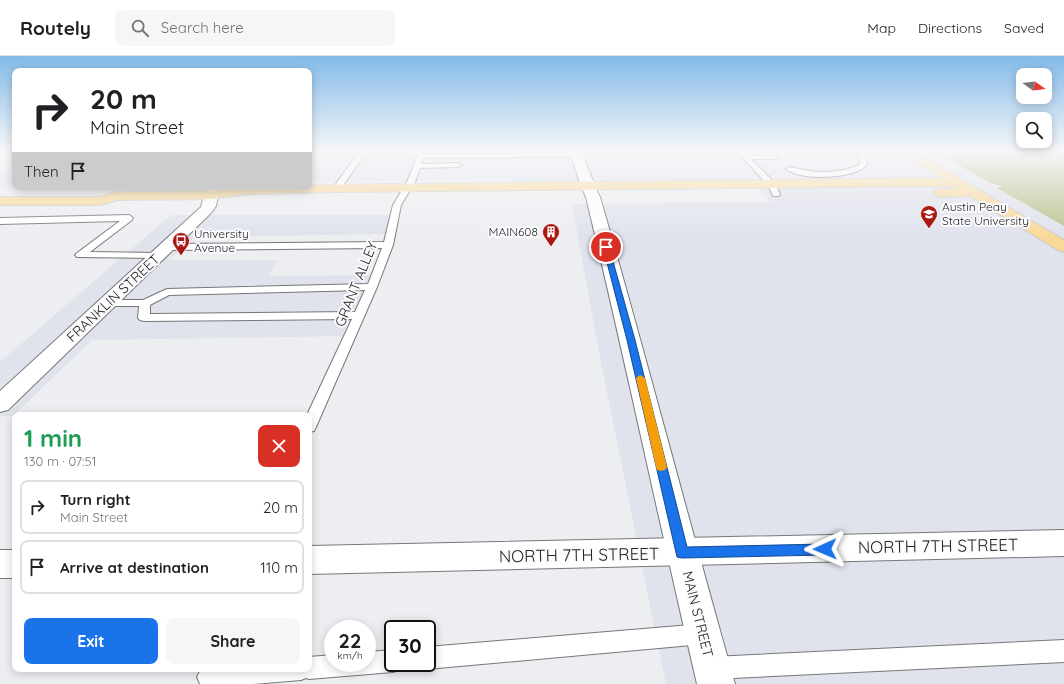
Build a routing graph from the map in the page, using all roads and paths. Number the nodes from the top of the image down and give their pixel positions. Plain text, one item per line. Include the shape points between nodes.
1 (343, 179) edge
2 (410, 179) edge
3 (586, 179) edge
4 (765, 179) edge
5 (952, 179) edge
6 (957, 182) junction
7 (337, 188) junction
8 (312, 189) edge
9 (774, 189) junction
10 (248, 190) edge
11 (0, 191) edge
12 (216, 191) edge
13 (591, 192) junction
14 (973, 192) junction
15 (404, 193) junction
16 (115, 196) junction
17 (0, 201) edge
18 (0, 221) edge
19 (388, 245) junction
20 (1064, 247) edge
21 (162, 252) junction
22 (372, 287) junction
23 (108, 303) junction
24 (145, 303) junction
25 (359, 315) junction
26 (0, 404) edge
27 (312, 421) edge
28 (1064, 543) edge
29 (682, 553) junction
30 (312, 560) edge
31 (0, 564) edge
32 (12, 564) edge
33 (704, 634) junction
34 (1064, 651) edge
35 (436, 657) edge
36 (384, 662) edge
37 (312, 668) edge
38 (266, 672) edge
39 (713, 676) edge
40 (208, 677) edge

1 - 7 lane
2 - 15 lane, GRANT ALLEY
3 - 13 street, MAIN STREET
4 - 9 lane
5 - 6 main road
6 - 9 main road
6 - 14 main road
7 - 8 main road
7 - 15 main road
9 - 13 main road
9 - 14 main road
10 - 12 main road
11 - 16 main road via 116,191
12 - 15 main road via 240,200
12 - 16 main road
12 - 21 street, FRANKLIN STREET via 206,210
13 - 15 main road
13 - 29 street, MAIN STREET via 631,340
14 - 20 main road
15 - 19 lane, GRANT ALLEY via 398,204
16 - 17 main road via 101,201
18 - 21 lane via 129,218 80,255
19 - 21 lane
19 - 22 lane, GRANT ALLEY
21 - 23 street, FRANKLIN STREET
22 - 24 lane via 167,292
22 - 25 lane, GRANT ALLEY
23 - 24 lane
23 - 26 street, FRANKLIN STREET
24 - 25 lane via 144,318
25 - 27 lane, GRANT ALLEY
28 - 29 street, NORTH 7TH STREET
29 - 30 street, NORTH 7TH STREET
29 - 33 street, MAIN STREET
31 - 32 street
33 - 35 lane
33 - 39 street, MAIN STREET
34 - 39 lane
36 - 37 lane
38 - 40 lane

